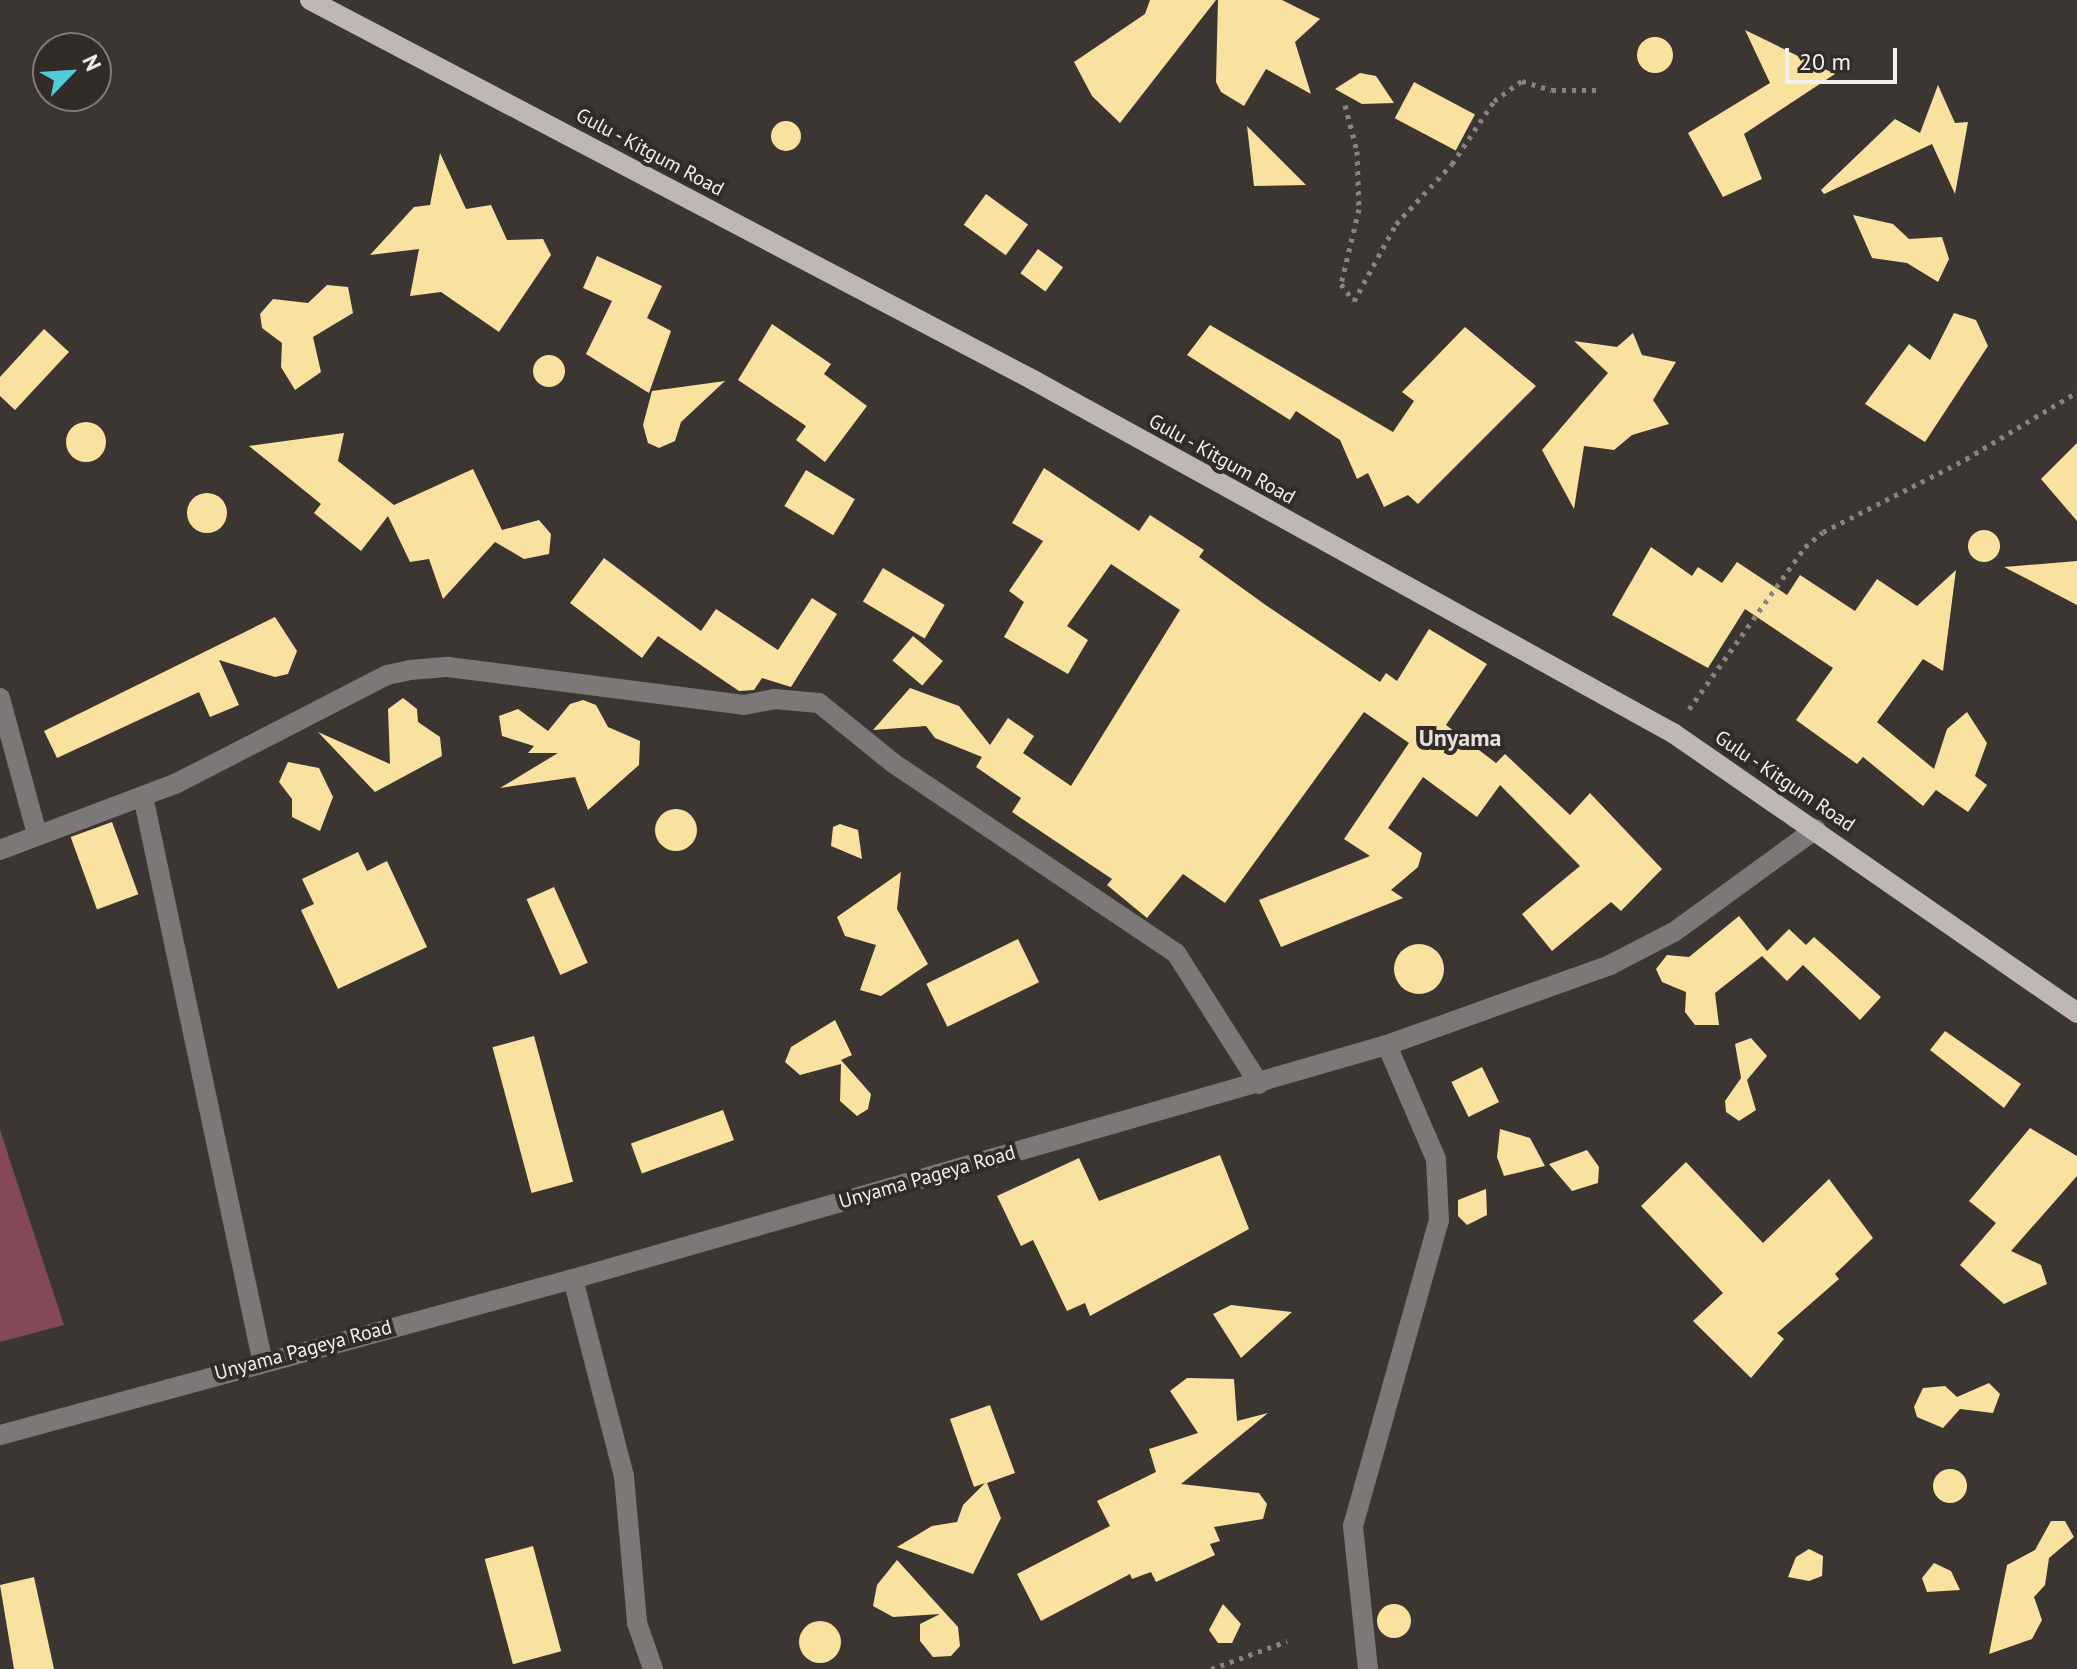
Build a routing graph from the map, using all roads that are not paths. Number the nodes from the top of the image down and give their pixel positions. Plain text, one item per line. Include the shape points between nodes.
1 (310, 0) edge
2 (0, 698) edge
3 (143, 796) junction
4 (1816, 829) junction
5 (37, 834) junction
6 (0, 850) edge
7 (2077, 1013) edge
8 (1387, 1045) junction
9 (1259, 1084) junction
10 (573, 1279) junction
11 (262, 1359) junction
12 (0, 1435) edge
13 (653, 1669) edge
14 (1368, 1669) edge

1 - 4 main road, Gulu - Kitgum Road via 1035,381 1673,733
2 - 5 street
3 - 5 street
3 - 9 street via 232,759 387,675 410,670 463,669 744,705 774,699 819,703 893,763 1176,953
3 - 11 street
4 - 7 main road, Gulu - Kitgum Road
4 - 8 street, Unyama Pageya Road via 1697,917 1610,965
5 - 6 street
8 - 9 street, Unyama Pageya Road
8 - 14 street via 1436,1159 1439,1221 1353,1526
9 - 10 street, Unyama Pageya Road
10 - 11 street, Unyama Pageya Road
10 - 13 street via 624,1476 637,1623
11 - 12 street, Unyama Pageya Road

